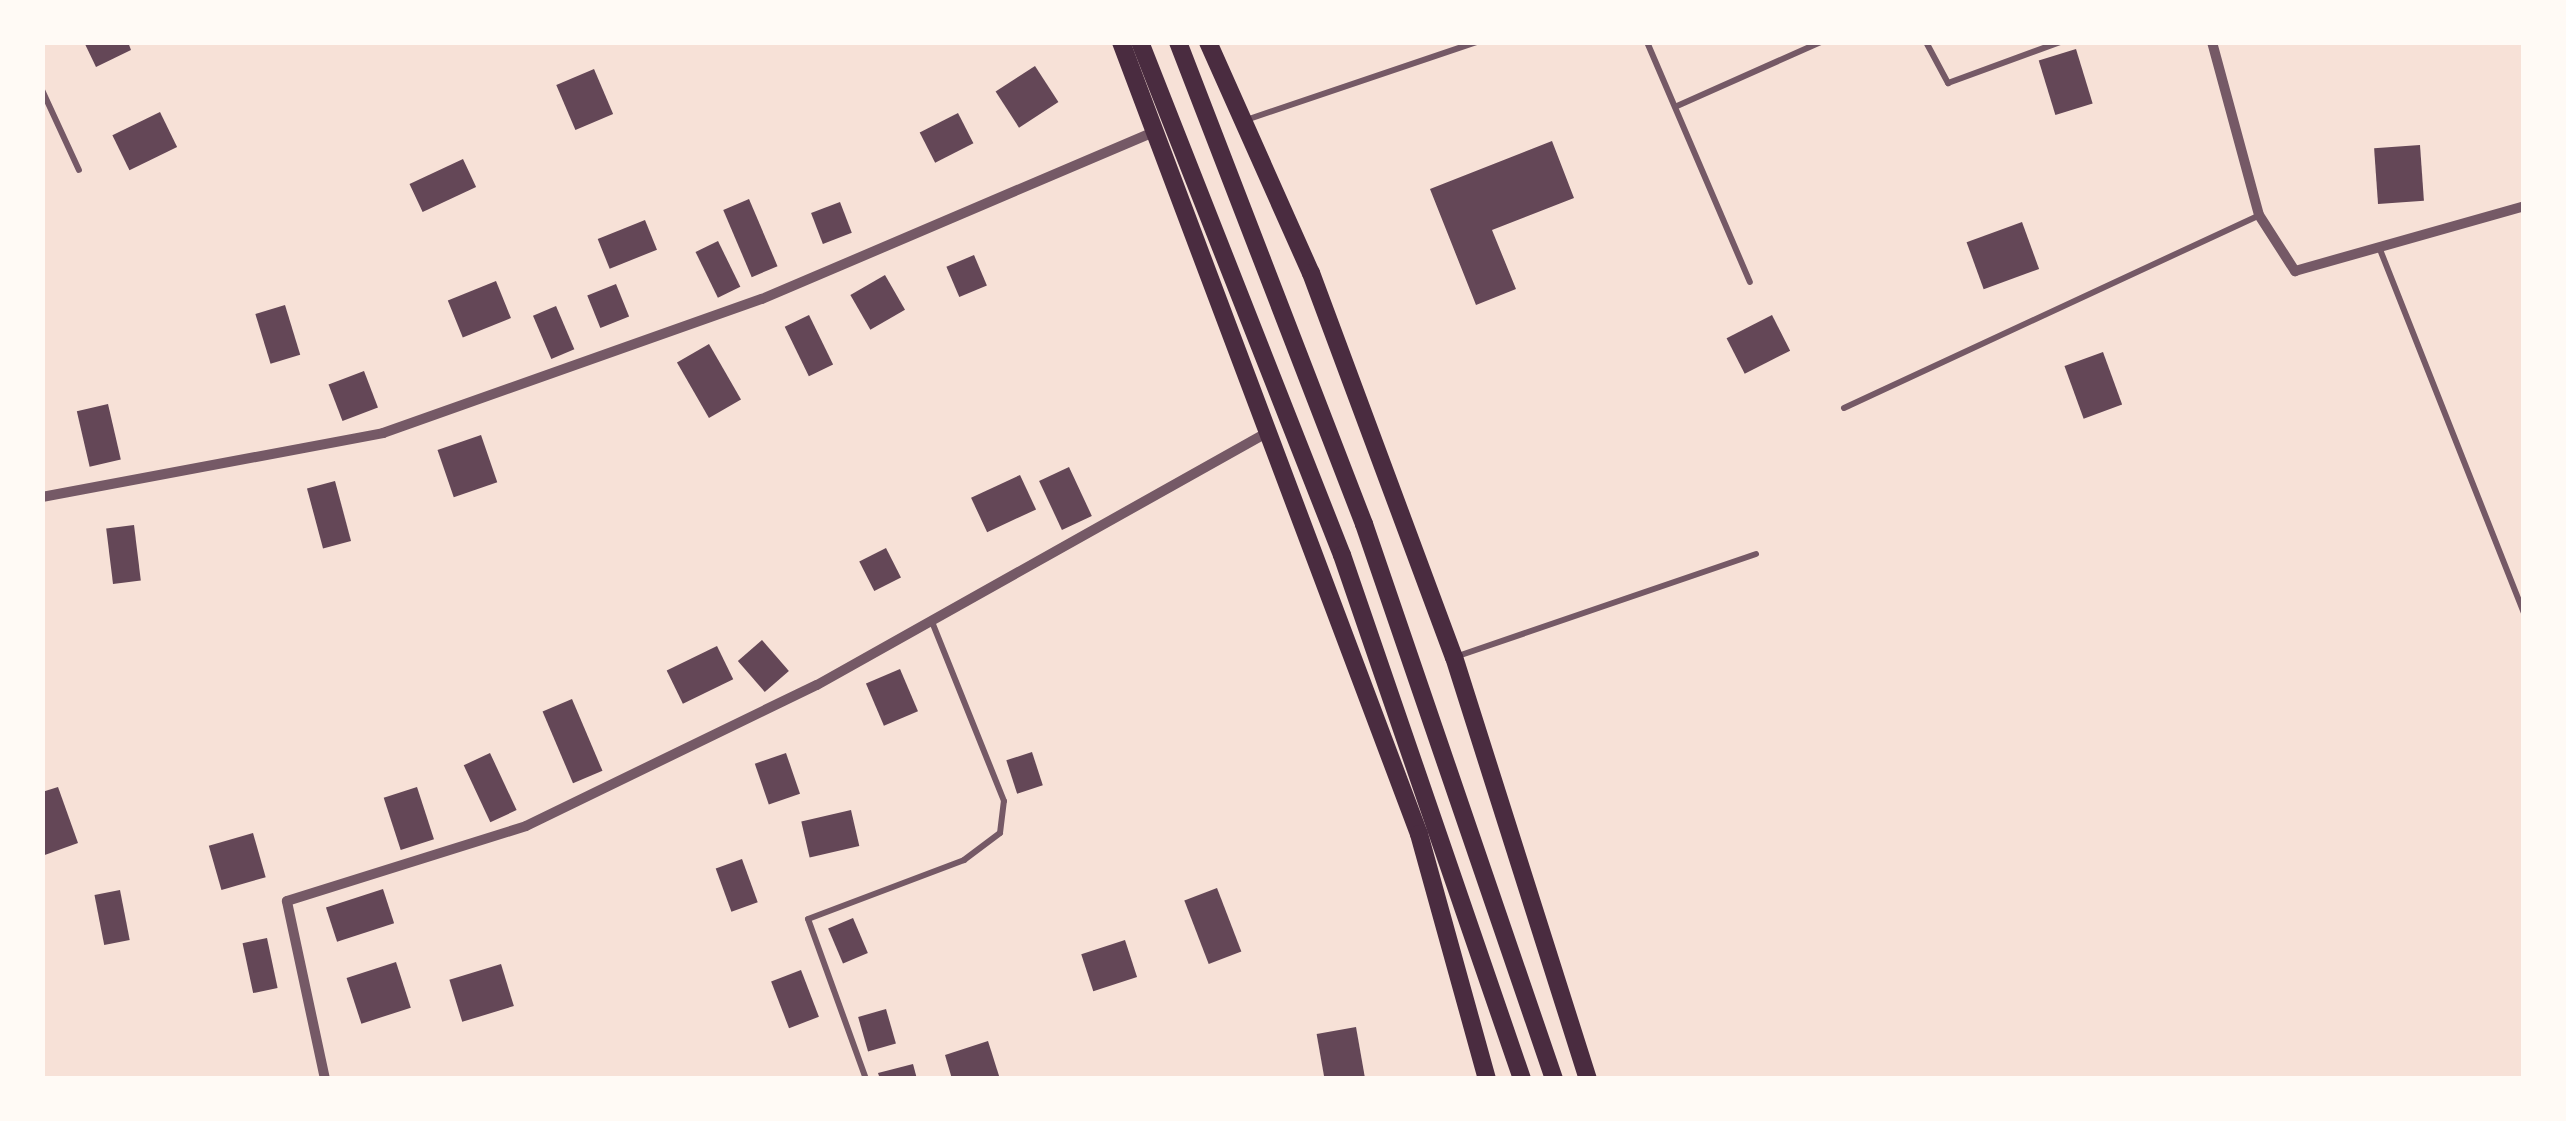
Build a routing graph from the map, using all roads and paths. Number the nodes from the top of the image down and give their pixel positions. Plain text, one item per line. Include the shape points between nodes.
1 (1121, 42) edge
2 (1140, 42) edge
3 (1178, 42) edge
4 (1208, 42) edge
5 (1476, 42) edge
6 (1647, 42) edge
7 (1821, 42) edge
8 (1926, 42) edge
9 (2060, 42) edge
10 (2212, 42) edge
11 (42, 90) edge
12 (1677, 106) junction
13 (1245, 121) junction
14 (1151, 133) junction
15 (79, 170) dead end
16 (2524, 206) edge
17 (2259, 215) junction
18 (2379, 248) junction
19 (1750, 282) dead end
20 (1844, 408) dead end
21 (1268, 432) junction
22 (42, 497) edge
23 (1756, 554) dead end
24 (2524, 614) edge
25 (932, 622) junction
26 (1454, 657) junction
27 (325, 1079) edge
28 (866, 1079) edge
29 (1487, 1079) edge
30 (1522, 1079) edge
31 (1554, 1079) edge
32 (1588, 1079) edge

1 - 14 highway
2 - 30 highway via 1342,554
3 - 31 highway via 1364,524
4 - 13 highway
5 - 13 lane
6 - 12 lane
7 - 12 lane
8 - 9 lane via 1948,83
10 - 17 street
11 - 15 lane
12 - 19 lane
13 - 26 highway
14 - 21 highway
14 - 22 street via 762,299 382,433
16 - 18 street
17 - 18 street via 2295,271
17 - 20 lane
18 - 24 lane
21 - 25 street
21 - 29 highway via 1420,834
23 - 26 lane
25 - 27 street via 526,826 287,901
25 - 28 lane via 1004,801 1000,833 964,860 808,920
26 - 32 highway

